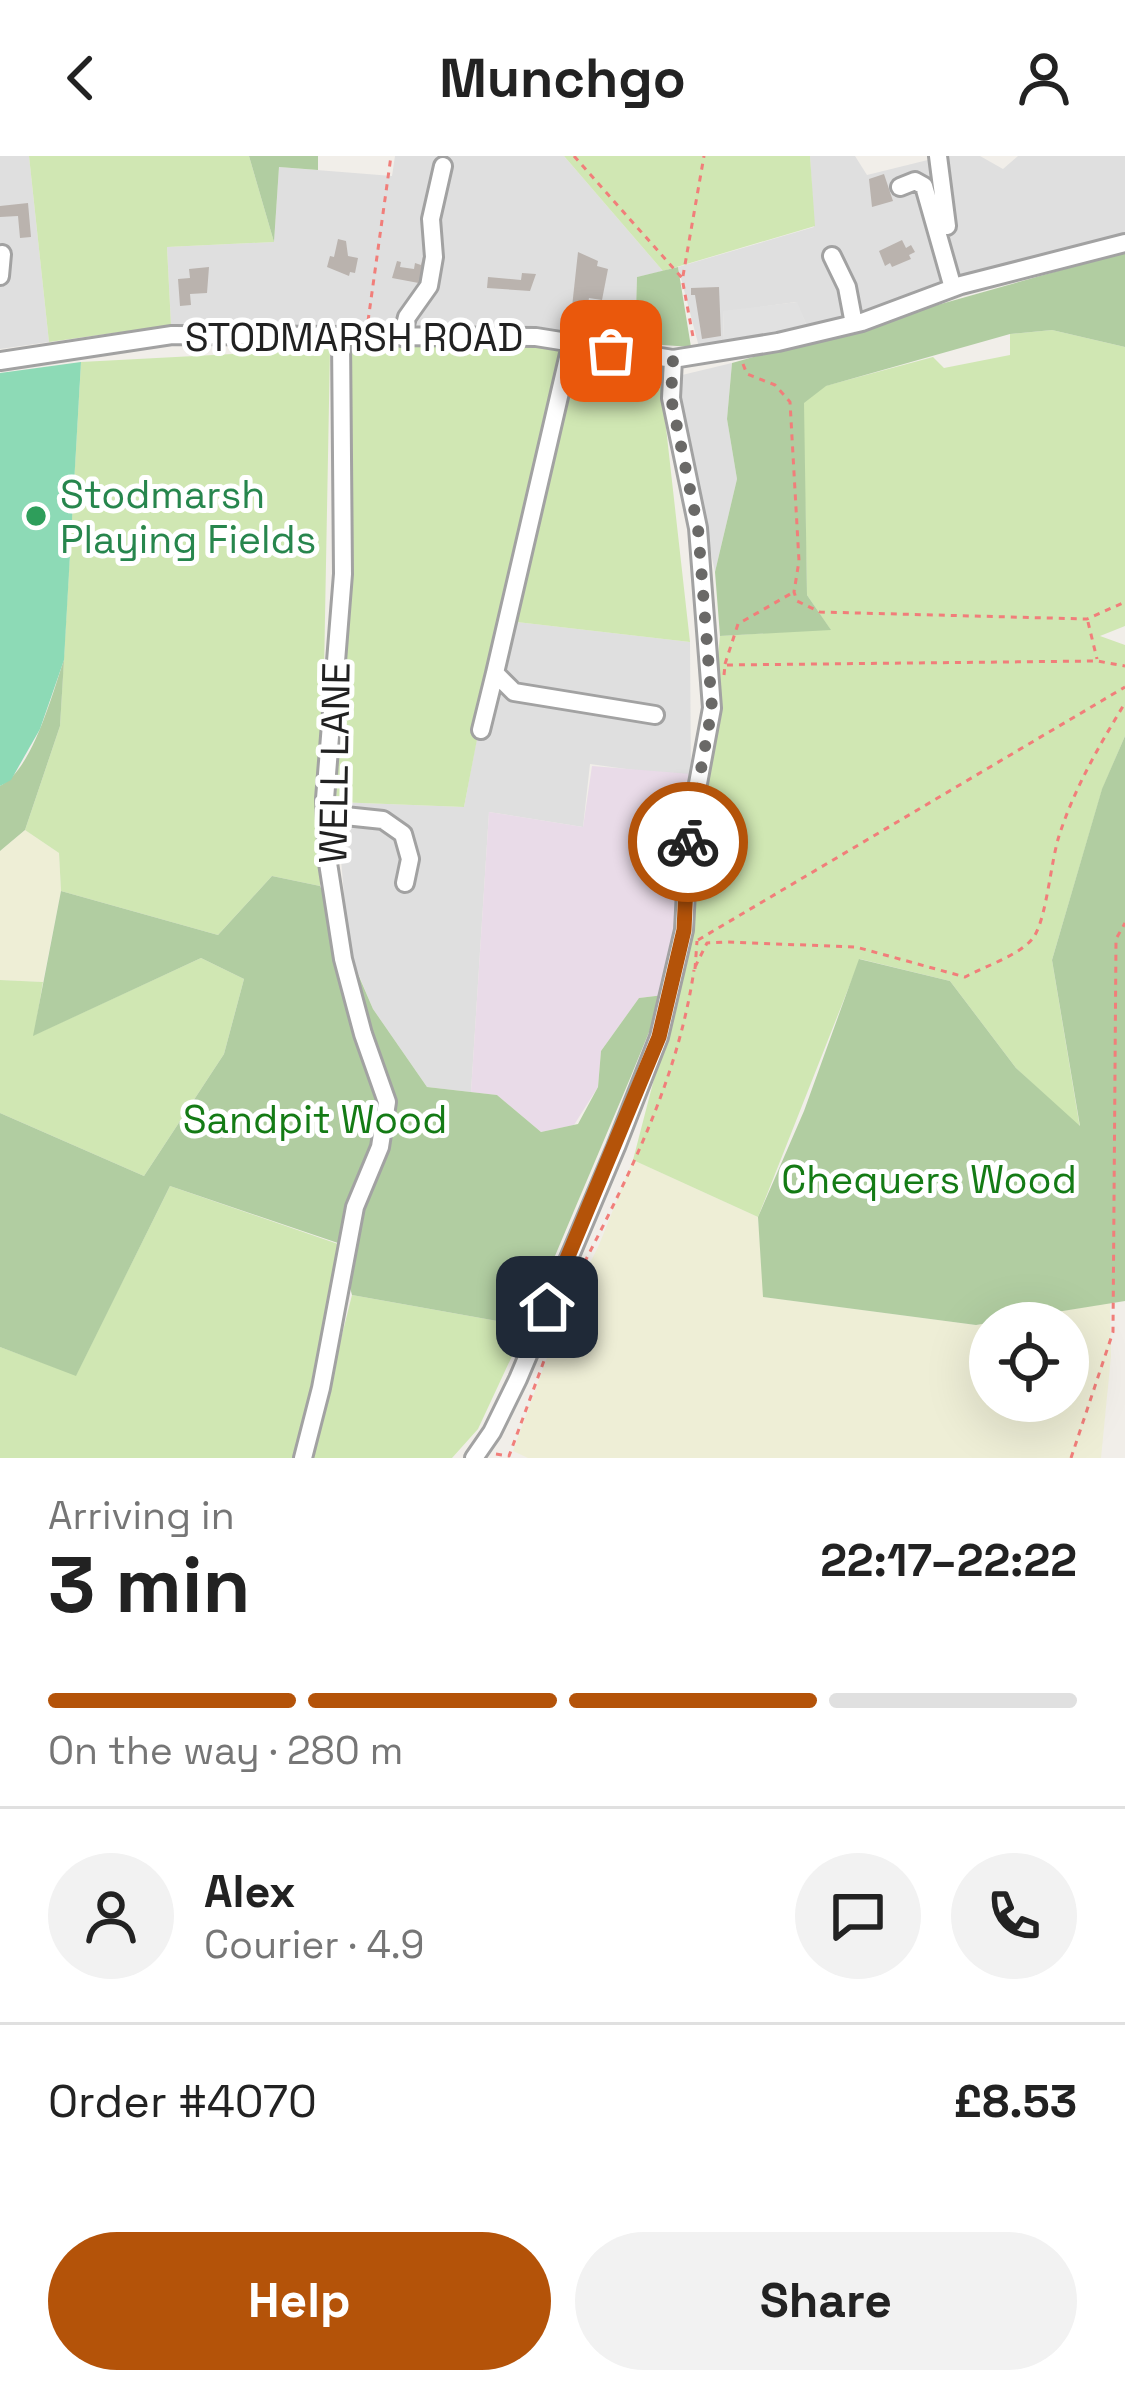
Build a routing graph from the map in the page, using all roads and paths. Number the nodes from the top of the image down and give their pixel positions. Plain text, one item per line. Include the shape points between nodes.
1 (392, 156) edge
2 (574, 156) edge
3 (704, 156) edge
4 (938, 156) edge
5 (442, 166) dead end
6 (900, 187) dead end
7 (1125, 243) edge
8 (2, 254) edge
9 (832, 256) dead end
10 (0, 276) edge
11 (682, 278) junction
12 (957, 286) junction
13 (854, 324) junction
14 (365, 337) junction
15 (403, 337) junction
16 (341, 338) junction
17 (571, 345) junction
18 (737, 349) junction
19 (697, 356) junction
20 (673, 359) junction
21 (0, 361) edge
22 (794, 592) junction
23 (1125, 602) edge
24 (1087, 620) junction
25 (1097, 661) junction
26 (725, 665) junction
27 (1125, 666) edge
28 (495, 674) junction
29 (723, 686) dead end
30 (1125, 688) edge
31 (1125, 703) edge
32 (655, 715) dead end
33 (481, 730) dead end
34 (326, 806) junction
35 (405, 883) dead end
36 (1125, 923) edge
37 (694, 969) junction
38 (580, 1272) dead end
39 (562, 1312) dead end
40 (477, 1455) edge
41 (512, 1457) edge
42 (303, 1458) edge
43 (1071, 1458) edge

1 - 14 path
2 - 11 path
3 - 11 path
4 - 12 street
5 - 15 street via 429,286
6 - 12 street via 924,186
7 - 12 street, STODMARSH ROAD
8 - 10 street
9 - 13 street
11 - 19 path
12 - 13 street, STODMARSH ROAD
13 - 18 street, STODMARSH ROAD
14 - 15 street, STODMARSH ROAD
14 - 16 street, STODMARSH ROAD
15 - 17 street, STODMARSH ROAD via 536,337
16 - 21 street, STODMARSH ROAD via 172,335
16 - 34 street, WELL LANE via 343,574
17 - 20 street, STODMARSH ROAD
17 - 28 street
18 - 19 street, STODMARSH ROAD
18 - 22 path via 748,374 790,402 800,561
19 - 20 street, STODMARSH ROAD
20 - 40 street via 671,398 698,528 712,708 688,832 684,930 659,1037 616,1147 518,1379
22 - 24 path via 797,602 820,612
22 - 26 path via 738,624
23 - 24 path
24 - 25 path
25 - 26 path
25 - 27 path
26 - 29 path
28 - 32 street via 514,692
28 - 33 street
30 - 37 path via 697,941
31 - 37 path via 1060,834 1036,934 1016,954 965,977 856,947 725,942 707,943
34 - 35 street via 383,820 403,834
34 - 42 street, WELL LANE via 343,959 387,1102 380,1147 355,1207
36 - 43 path via 1116,939 1113,1332
37 - 38 path via 686,1025 640,1155
39 - 41 path
40 - 41 path

